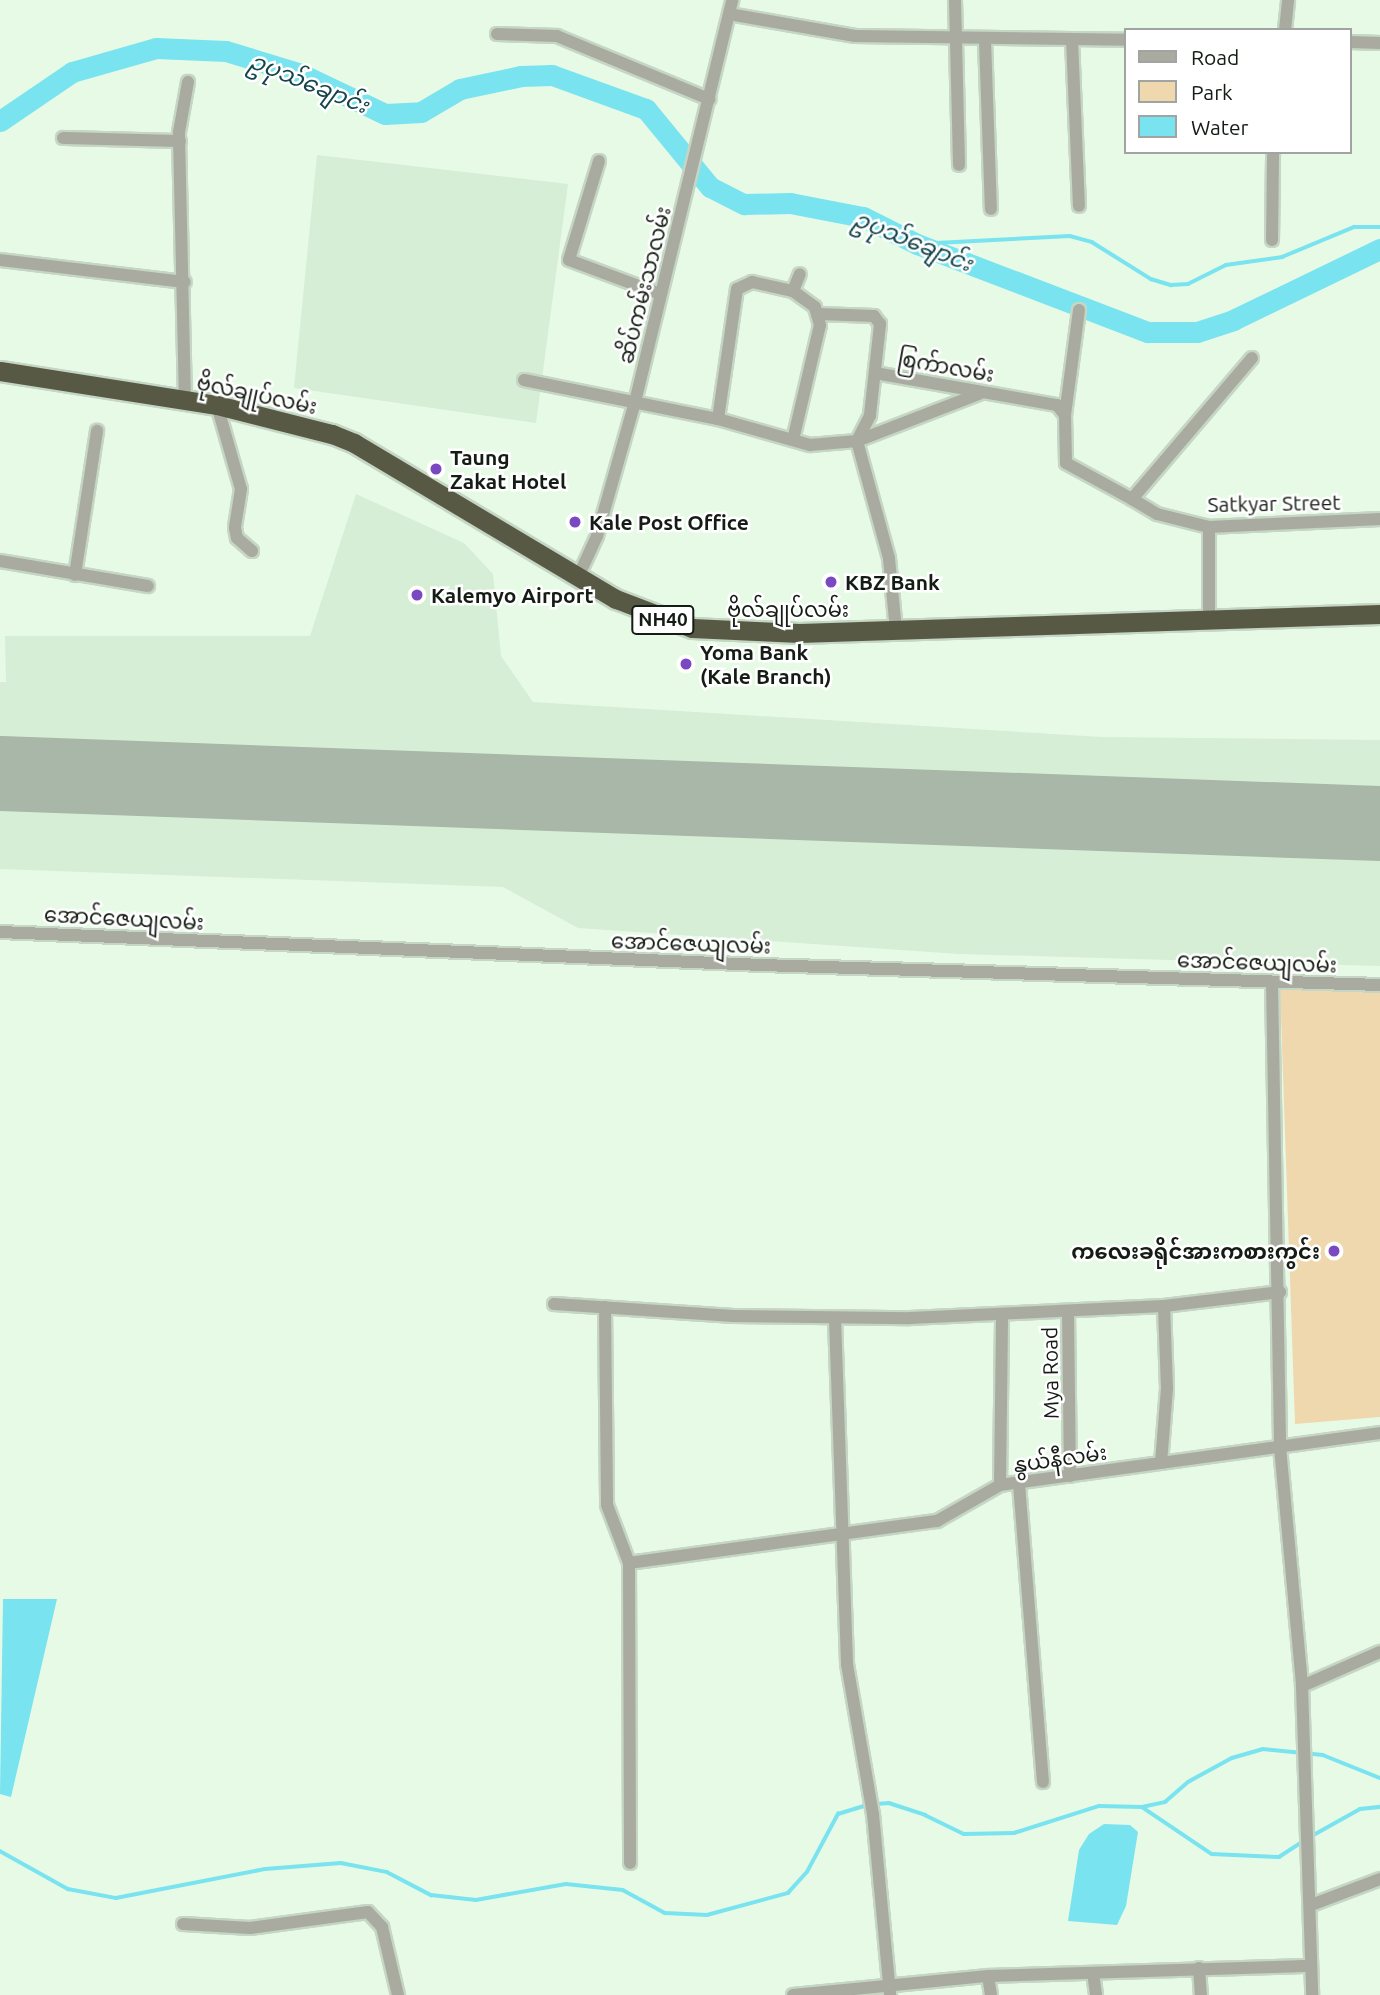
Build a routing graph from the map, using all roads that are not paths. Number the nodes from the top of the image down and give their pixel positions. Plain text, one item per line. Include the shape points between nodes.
1 (732, 0) edge
2 (955, 0) edge
3 (1288, 0) edge
4 (729, 14) junction
5 (1285, 28) edge
6 (497, 34) dead end
7 (957, 40) junction
8 (985, 40) junction
9 (1072, 40) junction
10 (1124, 40) edge
11 (1352, 42) edge
12 (1380, 43) edge
13 (188, 82) dead end
14 (709, 99) junction
15 (64, 138) dead end
16 (180, 141) junction
17 (1273, 154) edge
18 (599, 161) dead end
19 (960, 165) dead end
20 (1079, 206) dead end
21 (991, 209) dead end
22 (1272, 240) dead end
23 (0, 260) edge
24 (800, 274) dead end
25 (185, 282) junction
26 (793, 291) junction
27 (660, 294) junction
28 (1079, 310) dead end
29 (819, 314) junction
30 (1252, 358) dead end
31 (0, 371) edge
32 (875, 373) junction
33 (524, 380) dead end
34 (982, 393) junction
35 (185, 401) junction
36 (635, 402) junction
37 (217, 405) junction
38 (1065, 415) junction
39 (718, 419) junction
40 (97, 431) dead end
41 (793, 440) junction
42 (857, 441) junction
43 (1132, 499) junction
44 (1380, 519) edge
45 (1209, 527) junction
46 (252, 551) dead end
47 (0, 561) edge
48 (75, 575) junction
49 (579, 575) junction
50 (148, 586) dead end
51 (1380, 614) edge
52 (1209, 618) junction
53 (896, 630) junction
54 (0, 932) edge
55 (1272, 982) junction
56 (1380, 985) edge
57 (1280, 1292) junction
58 (554, 1304) dead end
59 (1164, 1306) junction
60 (605, 1307) junction
61 (1068, 1313) junction
62 (1002, 1314) junction
63 (835, 1319) junction
64 (1380, 1433) edge
65 (1280, 1447) junction
66 (1161, 1463) junction
67 (1070, 1476) junction
68 (1019, 1484) junction
69 (1000, 1485) junction
70 (839, 1531) junction
71 (629, 1563) junction
72 (1380, 1651) edge
73 (1302, 1686) junction
74 (1043, 1782) dead end
75 (630, 1863) dead end
76 (1380, 1879) edge
77 (1311, 1905) junction
78 (183, 1924) dead end
79 (1311, 1966) junction
80 (1199, 1968) junction
81 (1093, 1973) junction
82 (988, 1976) junction
83 (889, 1990) edge
84 (398, 1995) edge
85 (793, 1995) edge
86 (991, 1995) edge
87 (1096, 1995) edge
88 (1201, 1995) edge
89 (1312, 1995) edge

1 - 4 street, ဆိပ်ကမ်းသာလမ်း
2 - 7 street
3 - 5 street
4 - 7 street via 855,36
4 - 14 street, ဆိပ်ကမ်းသာလမ်း
6 - 14 street via 557,36
7 - 8 street
7 - 19 street
8 - 9 street
8 - 21 street
9 - 10 street
9 - 20 street
11 - 12 street
13 - 16 street
14 - 27 street, ဆိပ်ကမ်းသာလမ်း
15 - 16 street
16 - 25 street
17 - 22 street
18 - 27 street via 569,260
23 - 25 street
24 - 26 street
25 - 35 street
26 - 29 street
26 - 39 street via 752,282 737,289
27 - 36 street, ဆိပ်ကမ်းသာလမ်း
28 - 38 street
29 - 32 street via 878,318
29 - 41 street
30 - 43 street
31 - 35 highway, ဗိုလ်ချုပ်လမ်း / NH40
32 - 34 street, စြက်ာလမ်း
32 - 42 street, စြက်ာလမ်း via 870,415
33 - 36 street
34 - 38 street, စြက်ာလမ်း via 1057,405
34 - 42 street
35 - 37 highway, ဗိုလ်ချုပ်လမ်း / NH40
36 - 39 street
36 - 49 street, ဆိပ်ကမ်းသာလမ်း via 597,536
37 - 46 street via 241,489 237,538
37 - 49 highway, ဗိုလ်ချုပ်လမ်း / NH40 via 354,443
38 - 43 street via 1066,463
39 - 41 street
40 - 48 street
41 - 42 street via 810,444
42 - 53 street via 888,558
43 - 45 street, Satkyar Street via 1157,514
44 - 45 street, Satkyar Street
45 - 52 street
47 - 48 street
48 - 50 street
49 - 53 highway, ဗိုလ်ချုပ်လမ်း / NH40 via 616,599 692,628 760,633
51 - 52 highway, ဗိုလ်ချုပ်လမ်း / NH40
52 - 53 highway, ဗိုလ်ချုပ်လမ်း / NH40
54 - 55 street, အောင်ဇေယျလမ်း
55 - 56 street, အောင်ဇေယျလမ်း
55 - 57 street
57 - 59 street
57 - 65 street
58 - 60 street
59 - 61 street
59 - 66 street via 1167,1388
60 - 63 street
60 - 71 street via 607,1505
61 - 62 street
61 - 67 street, Mya Road
62 - 63 street
62 - 69 street
63 - 70 street
64 - 65 street, နွယ်နီလမ်း
65 - 66 street, နွယ်နီလမ်း
65 - 73 street
66 - 67 street, နွယ်နီလမ်း
67 - 68 street, နွယ်နီလမ်း
68 - 69 street, နွယ်နီလမ်း
68 - 74 street
69 - 70 street, နွယ်နီလမ်း via 937,1521
70 - 71 street, နွယ်နီလမ်း
70 - 83 street via 847,1664 873,1814
71 - 75 street
72 - 73 street
73 - 77 street
76 - 77 street
77 - 79 street
78 - 84 street via 250,1928 368,1912 382,1927
79 - 80 street
79 - 89 street
80 - 81 street
80 - 88 street
81 - 82 street
81 - 87 street
82 - 83 street
82 - 86 street
83 - 85 street

